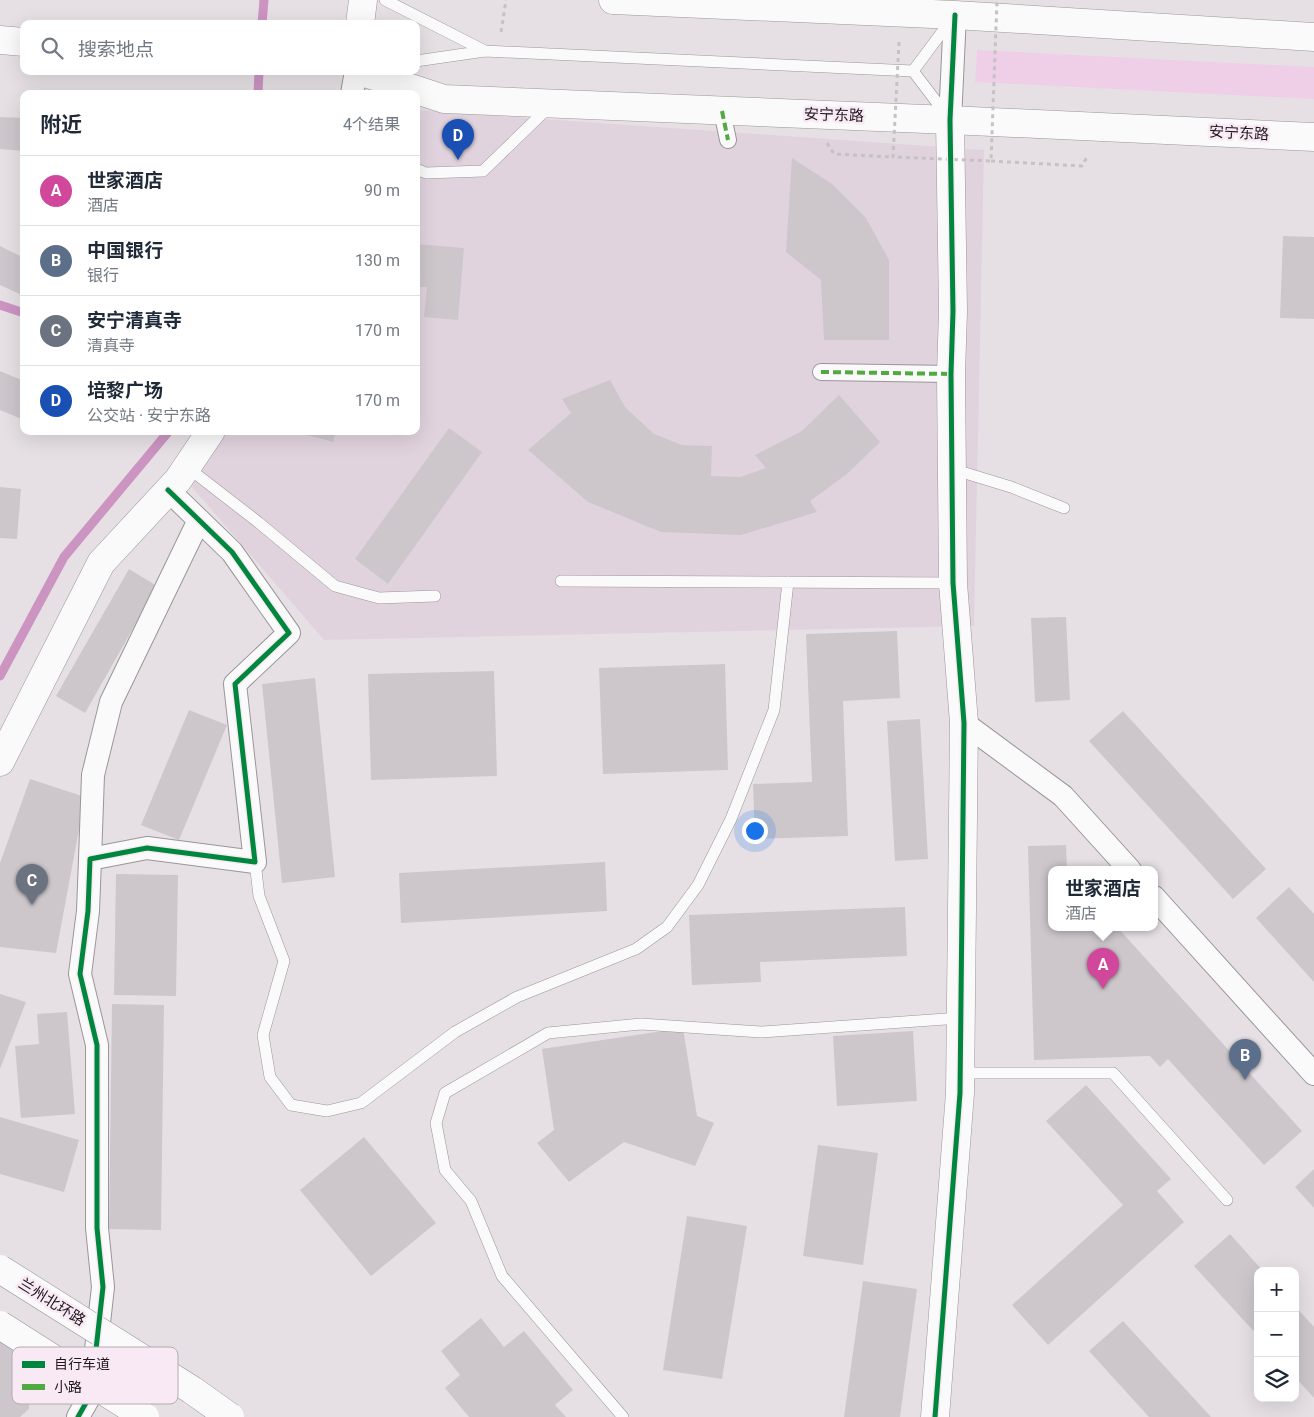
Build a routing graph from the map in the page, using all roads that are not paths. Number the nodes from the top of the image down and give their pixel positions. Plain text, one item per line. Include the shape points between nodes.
1 (362, 0) edge
2 (386, 0) edge
3 (614, 0) edge
4 (955, 15) junction
5 (360, 20) edge
6 (1314, 37) edge
7 (0, 40) edge
8 (20, 42) edge
9 (485, 51) junction
10 (420, 60) edge
11 (913, 71) junction
12 (357, 75) edge
13 (370, 75) edge
14 (353, 90) edge
15 (414, 90) edge
16 (420, 92) edge
17 (552, 104) junction
18 (722, 111) junction
19 (950, 120) junction
20 (1314, 137) edge
21 (728, 140) dead end
22 (420, 171) edge
23 (822, 372) dead end
24 (951, 374) junction
25 (208, 435) edge
26 (187, 467) junction
27 (952, 468) junction
28 (168, 490) junction
29 (1064, 508) dead end
30 (199, 520) junction
31 (561, 581) dead end
32 (788, 582) junction
33 (953, 583) junction
34 (435, 596) dead end
35 (964, 723) junction
36 (0, 762) edge
37 (90, 859) junction
38 (255, 862) junction
39 (1126, 866) edge
40 (1158, 901) edge
41 (960, 1018) junction
42 (960, 1073) junction
43 (1314, 1074) edge
44 (1228, 1200) dead end
45 (0, 1269) edge
46 (0, 1325) edge
47 (35, 1347) edge
48 (97, 1347) edge
49 (124, 1347) edge
50 (178, 1381) edge
51 (86, 1404) edge
52 (125, 1404) edge
53 (78, 1417) edge
54 (145, 1417) edge
55 (230, 1417) edge
56 (622, 1417) edge
57 (935, 1417) edge

1 - 5 main road
2 - 9 lane
3 - 4 main road
4 - 6 main road
4 - 11 lane
4 - 19 street
7 - 8 main road
9 - 10 lane
9 - 11 lane
11 - 19 lane
12 - 14 street
13 - 15 main road, 安宁东路
16 - 17 main road, 安宁东路 via 444,100
17 - 18 main road, 安宁东路
17 - 22 lane via 483,171
18 - 19 main road, 安宁东路
18 - 21 street
19 - 20 main road, 安宁东路
19 - 24 main road
23 - 24 street
24 - 27 main road
25 - 26 main road
26 - 28 main road
26 - 34 lane via 335,586 379,598
27 - 29 lane
27 - 33 main road
28 - 30 street
28 - 36 main road via 101,563
30 - 37 street via 111,702 93,775
30 - 38 street via 232,552 289,633 235,684
31 - 32 lane
32 - 33 lane
32 - 38 lane via 774,710 731,819 698,885 667,927 636,949 517,997 455,1032 361,1103 327,1111 292,1105 270,1077 263,1035 284,961 259,896
33 - 35 main road
35 - 39 street via 1063,796
35 - 41 main road
37 - 38 street via 147,848
37 - 48 street via 88,911 80,974 97,1045 97,1228 104,1287
40 - 43 street
41 - 42 main road
41 - 56 lane via 761,1032 641,1024 548,1033 445,1093 436,1123 445,1170 471,1202 502,1276
42 - 44 lane via 1113,1073
42 - 57 main road
45 - 49 main road, 兰州北环路, bridge
46 - 47 main road, bridge
50 - 55 main road, 兰州北环路, bridge
51 - 53 street
52 - 54 main road, bridge

